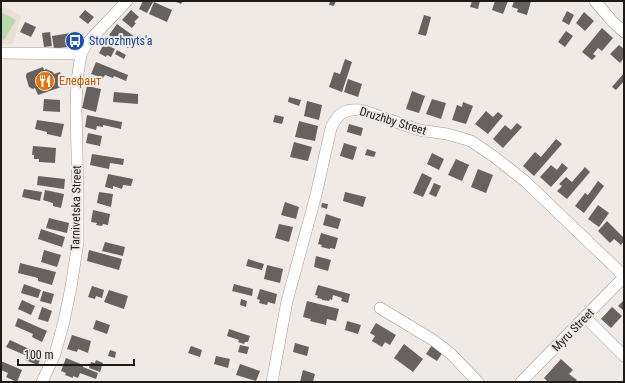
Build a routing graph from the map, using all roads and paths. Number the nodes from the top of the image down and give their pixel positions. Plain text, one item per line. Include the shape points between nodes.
1 (127, 1) edge
2 (595, 1) edge
3 (624, 32) edge
4 (1, 53) edge
5 (81, 54) junction
6 (624, 277) edge
7 (380, 308) dead end
8 (585, 317) junction
9 (624, 356) edge
10 (42, 382) edge
11 (272, 382) edge
12 (478, 382) edge
13 (521, 382) edge

1 - 5 street via 87,44
2 - 3 street
4 - 5 street
5 - 10 street, Tarnivetska Street via 76,80 78,242 64,321 55,354
6 - 8 street, Myru Street
6 - 11 street, Druzhby Street via 525,181 471,141 419,130 352,109 335,119 331,128 288,301
7 - 12 street via 433,340 450,353
8 - 9 street
8 - 13 street, Myru Street

